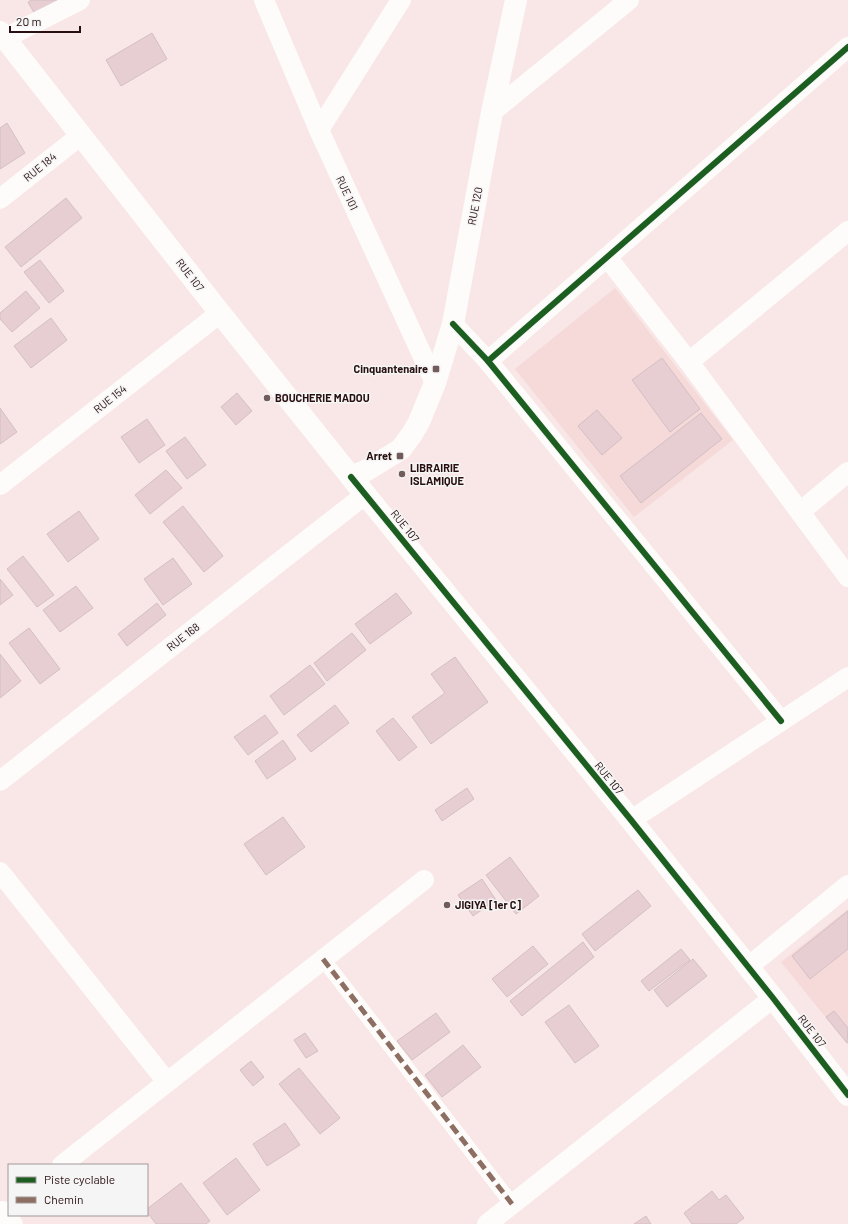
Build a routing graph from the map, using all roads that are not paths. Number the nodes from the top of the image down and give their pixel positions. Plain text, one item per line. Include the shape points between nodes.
1 (80, 0) edge
2 (264, 0) edge
3 (401, 0) edge
4 (516, 0) edge
5 (629, 0) edge
6 (2, 35) edge
7 (848, 47) edge
8 (492, 112) junction
9 (319, 130) junction
10 (80, 136) junction
11 (0, 199) edge
12 (848, 232) edge
13 (607, 257) junction
14 (220, 313) junction
15 (453, 324) junction
16 (488, 361) junction
17 (689, 362) junction
18 (435, 383) junction
19 (848, 472) edge
20 (351, 477) junction
21 (0, 484) edge
22 (366, 494) junction
23 (800, 512) junction
24 (848, 577) edge
25 (848, 677) edge
26 (781, 721) junction
27 (0, 781) edge
28 (631, 820) junction
29 (0, 872) edge
30 (424, 880) dead end
31 (848, 885) edge
32 (323, 959) junction
33 (748, 967) junction
34 (773, 998) junction
35 (167, 1082) junction
36 (848, 1095) edge
37 (63, 1164) edge
38 (512, 1204) junction
39 (486, 1224) edge

1 - 6 street
2 - 9 street, RUE 101
3 - 9 street
4 - 8 main road, RUE 120
5 - 8 street
6 - 10 main road, RUE 107
7 - 13 street
8 - 15 main road, RUE 120
9 - 18 street, RUE 101
10 - 11 street, RUE 184
10 - 14 main road, RUE 107
12 - 17 street
13 - 16 street
13 - 17 street
14 - 20 main road, RUE 107
14 - 21 street, RUE 154
15 - 16 street
15 - 18 main road, RUE 120
16 - 26 street
17 - 23 street
18 - 20 main road, RUE 120 via 425,410 412,434 400,449
19 - 23 street
20 - 22 main road, RUE 107
22 - 27 street, RUE 168
22 - 28 main road, RUE 107
23 - 24 street
25 - 26 street
26 - 28 street
28 - 33 main road, RUE 107
29 - 35 street
30 - 32 street
31 - 33 street
32 - 35 street
32 - 38 street
33 - 34 main road, RUE 107
34 - 36 main road, RUE 107
34 - 38 street
35 - 37 street
38 - 39 street

